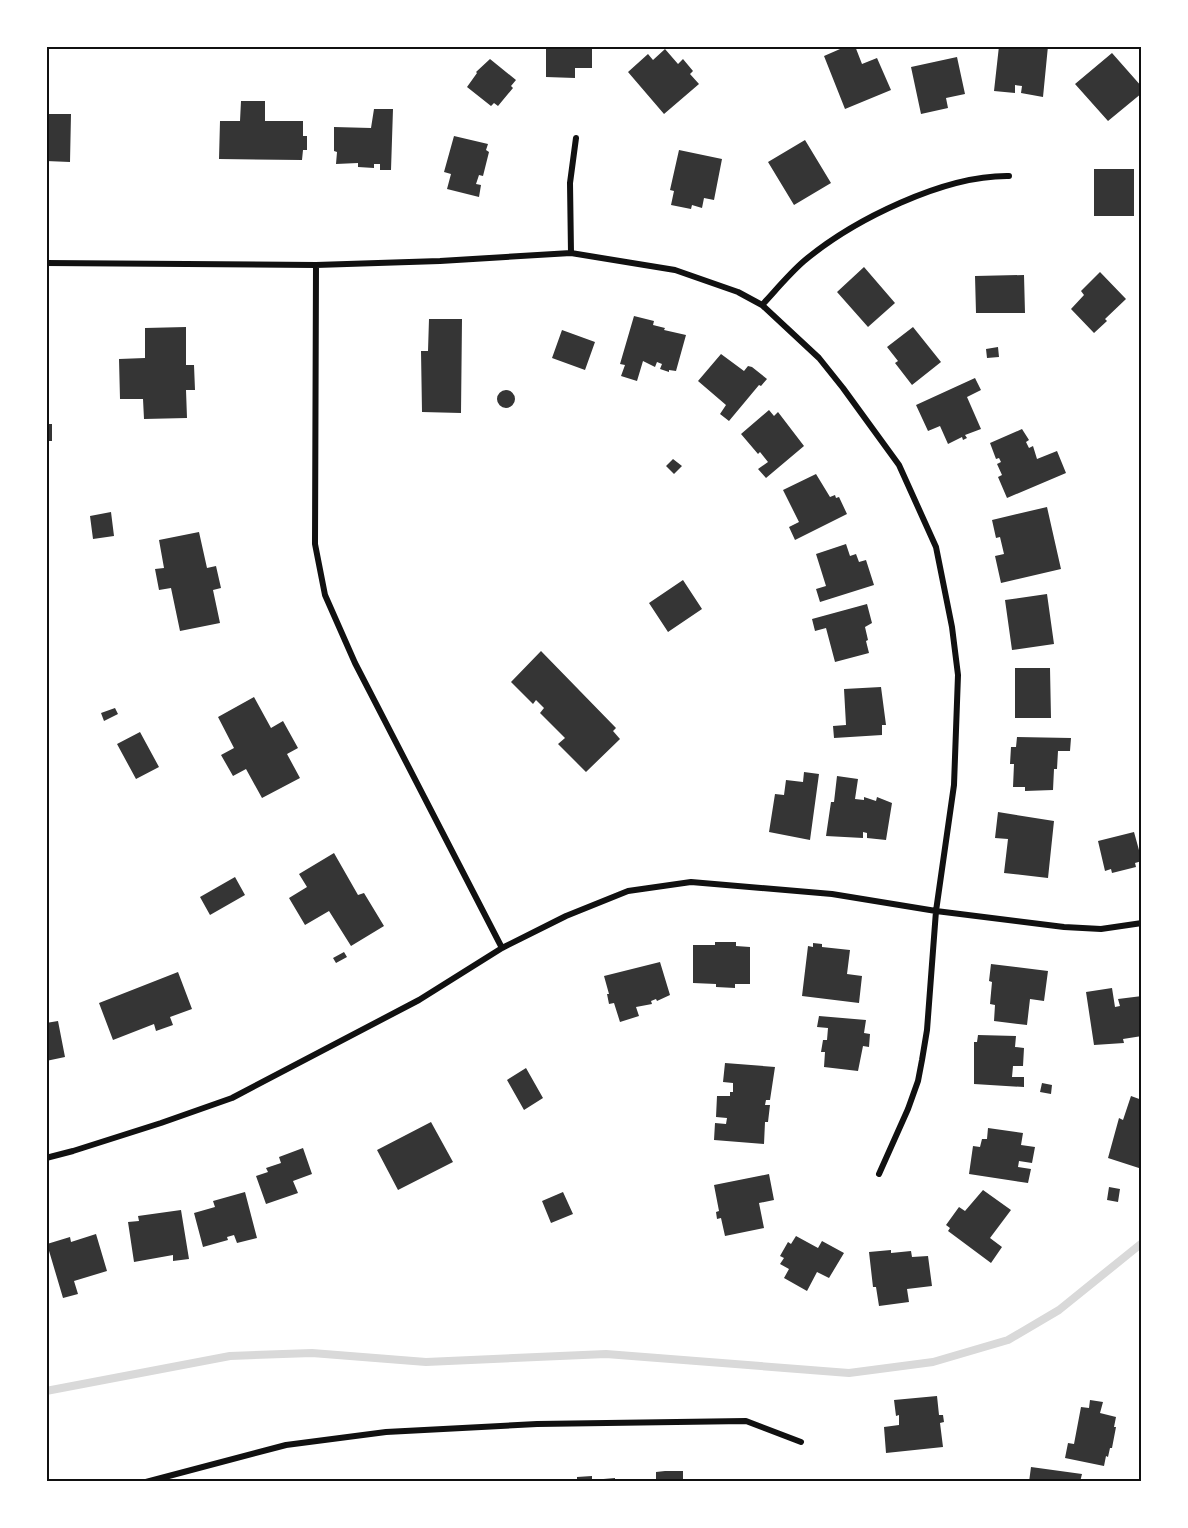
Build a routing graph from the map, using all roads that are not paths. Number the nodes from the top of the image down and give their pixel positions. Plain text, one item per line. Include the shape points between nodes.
1 (576, 138) dead end
2 (1009, 176) dead end
3 (571, 254) junction
4 (46, 263) edge
5 (315, 265) junction
6 (762, 305) junction
7 (936, 911) junction
8 (1142, 923) edge
9 (502, 948) junction
10 (46, 1158) edge
11 (879, 1174) dead end
12 (801, 1442) dead end
13 (146, 1482) edge

1 - 3 street via 570,183
2 - 6 street via 970,179 873,215 835,237 802,263
3 - 5 street
3 - 6 street via 675,270 738,292
4 - 5 street
5 - 9 street via 315,544 325,595
6 - 7 street via 819,358 899,465 936,547 958,675 954,785
7 - 8 street via 1064,927 1101,929
7 - 9 street via 831,894 692,882 628,891
7 - 11 street via 927,1030 918,1081
9 - 10 street via 419,1000 232,1098
12 - 13 street via 746,1421 537,1424 386,1432 286,1445

